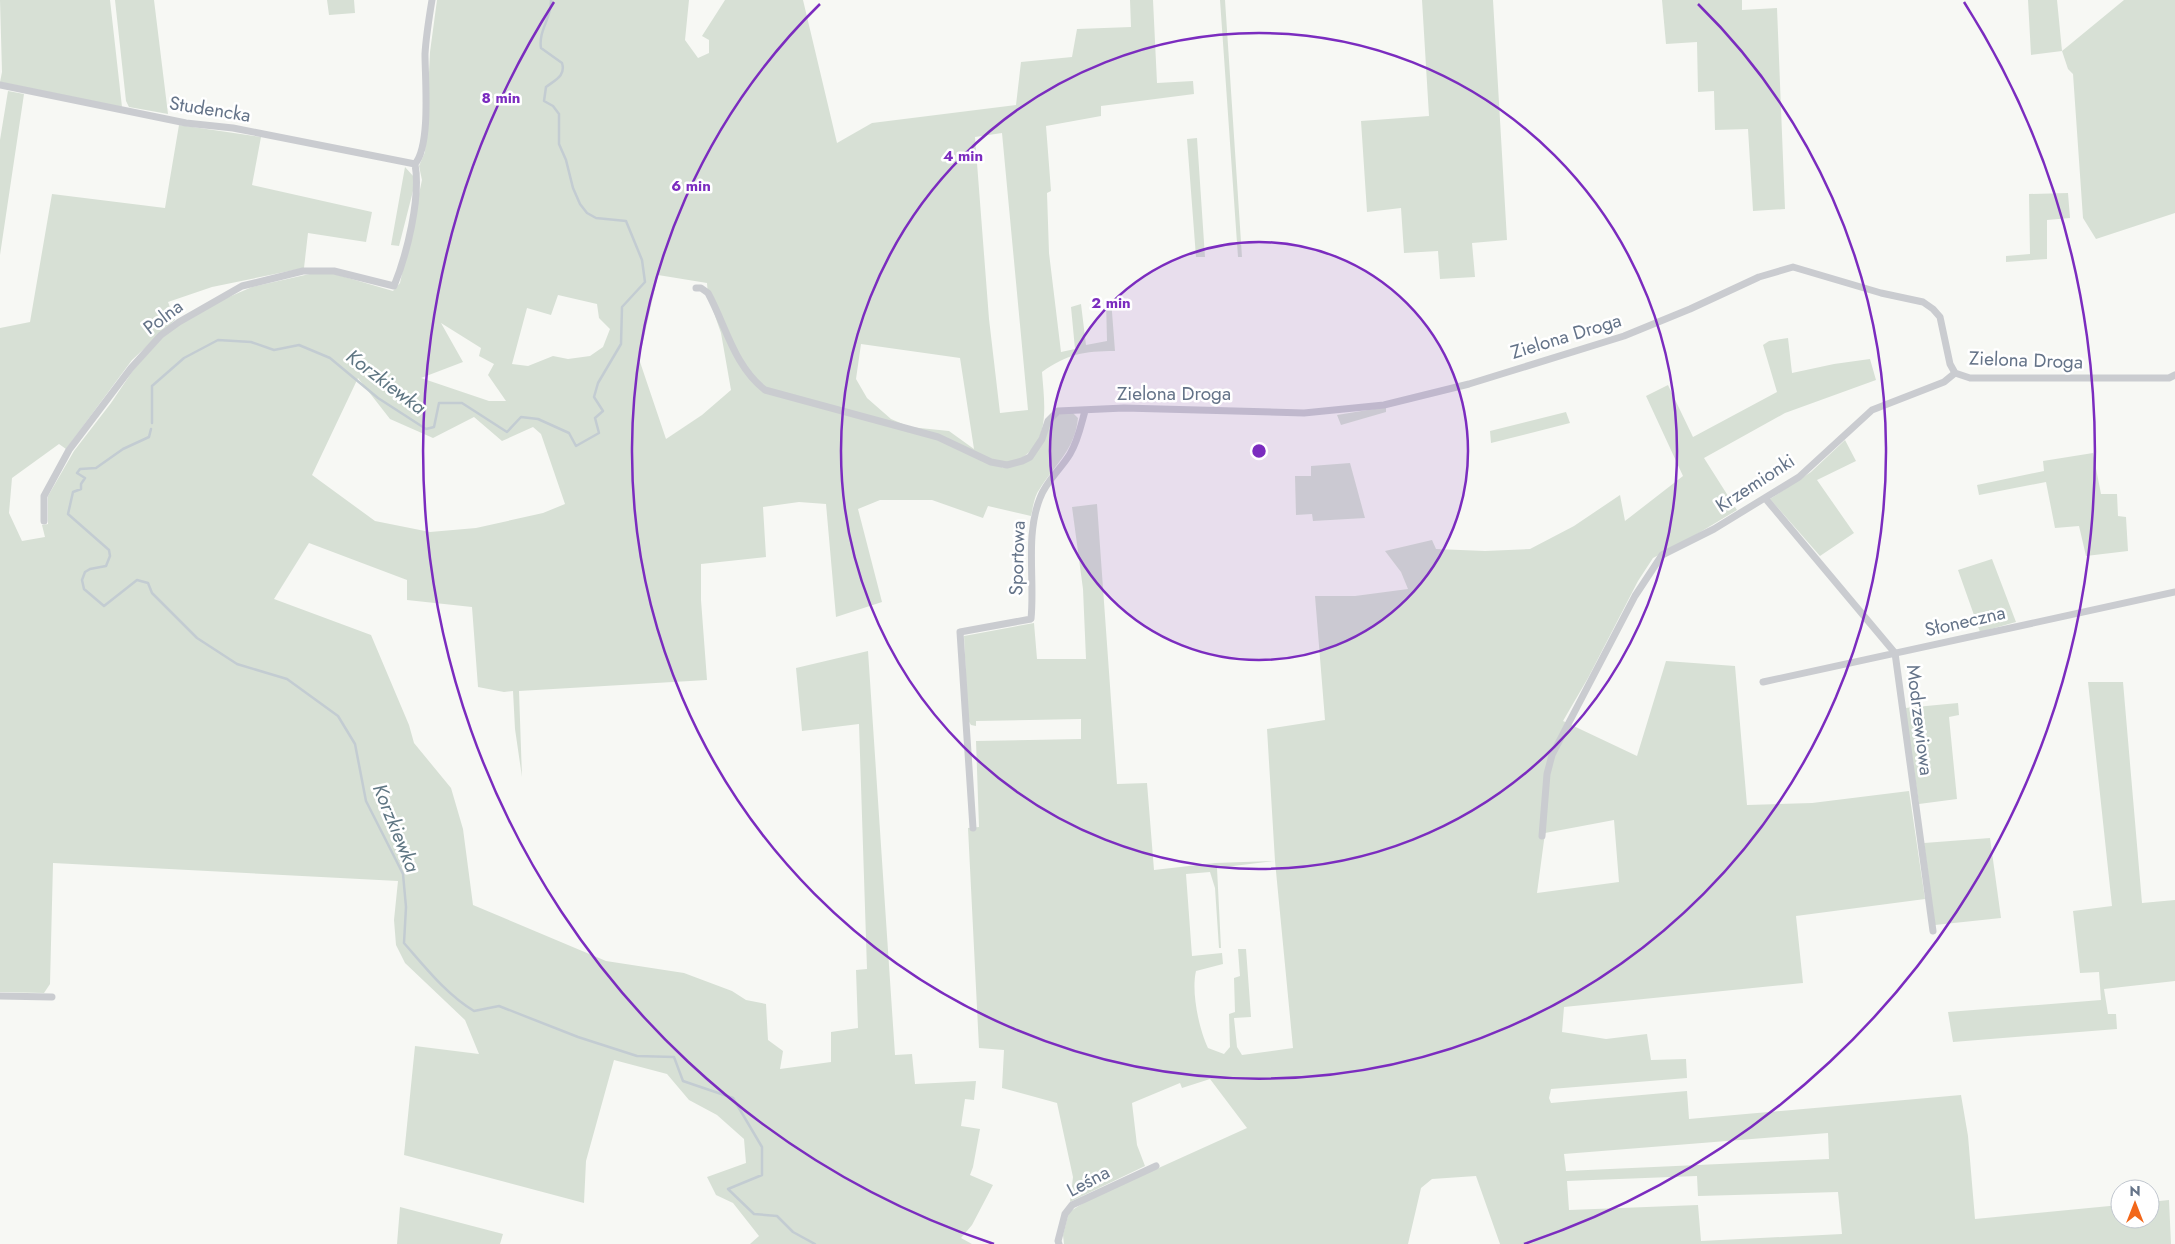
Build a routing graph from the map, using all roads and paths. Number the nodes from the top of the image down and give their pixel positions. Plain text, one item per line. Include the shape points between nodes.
1 (432, 0) edge
2 (0, 85) edge
3 (414, 164) junction
4 (696, 288) dead end
5 (1955, 373) junction
6 (2175, 376) edge
7 (1085, 411) junction
8 (1765, 498) junction
9 (44, 521) dead end
10 (2175, 592) edge
11 (1896, 653) junction
12 (1764, 682) dead end
13 (973, 828) dead end
14 (1542, 836) dead end
15 (1933, 931) dead end
16 (0, 996) edge
17 (52, 998) dead end
18 (1156, 1166) dead end
19 (1059, 1244) edge

1 - 3 street via 426,52 422,150
2 - 3 street, Studencka
3 - 9 street, Polna via 417,180 410,231 394,286 334,271 303,271 242,286 179,322 161,335 131,368 70,450 44,496
4 - 7 street, Zielona Droga via 708,293 736,356 747,373 765,390 938,437 991,462 1008,465 1022,461 1030,456 1042,439 1048,421 1058,411
5 - 6 street, Zielona Droga via 1970,378
5 - 7 street, Zielona Droga via 1950,364 1940,317 1928,305 1793,267 1759,277 1624,336 1469,384 1384,405 1304,413 1124,408
5 - 8 street, Krzemionki via 1944,382 1872,410 1799,477
7 - 13 street, Sportowa via 1078,438 1047,483 1035,513 1031,533 1031,619 960,632
8 - 11 street, Modrzewiowa
8 - 14 street, Krzemionki via 1662,556 1635,596 1552,755 1547,774
10 - 11 street, Słoneczna
11 - 12 street, Słoneczna
11 - 15 street, Modrzewiowa
16 - 17 street
18 - 19 street, Leśna via 1072,1205 1066,1214

